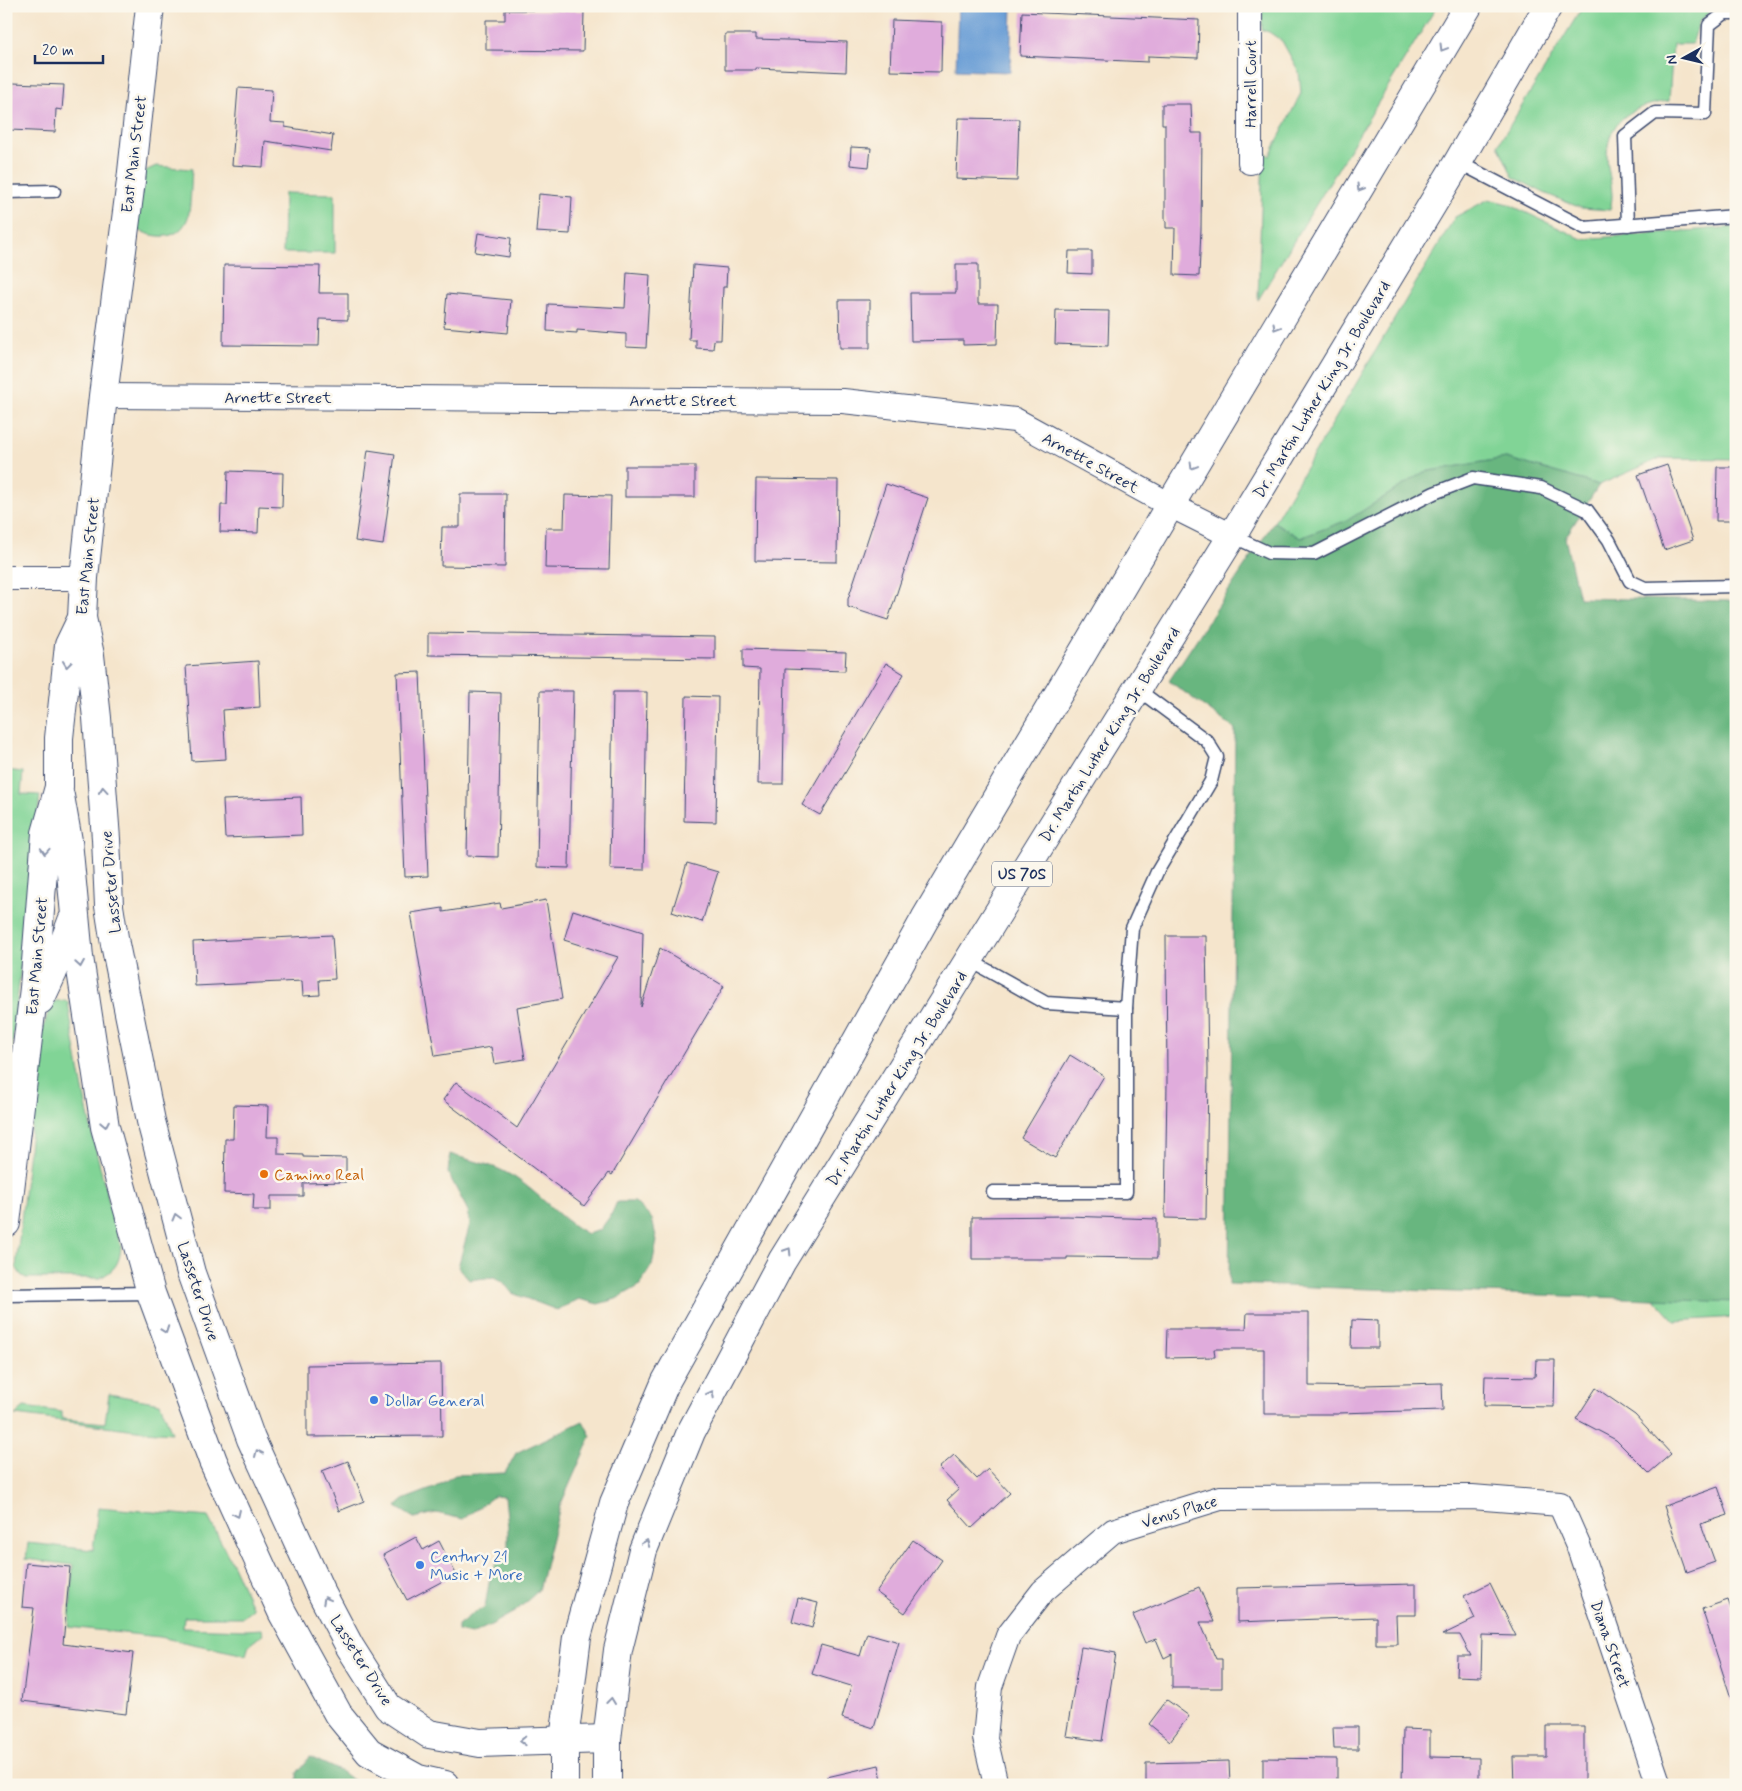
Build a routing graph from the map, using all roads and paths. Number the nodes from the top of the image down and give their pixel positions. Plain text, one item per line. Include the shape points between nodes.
1 (150, 6) edge
2 (1250, 6) edge
3 (1468, 6) edge
4 (1548, 6) edge
5 (1736, 13) edge
6 (1250, 162) dead end
7 (1458, 162) junction
8 (6, 192) edge
9 (54, 192) dead end
10 (1736, 216) edge
11 (1628, 225) junction
12 (103, 396) junction
13 (1170, 505) junction
14 (1232, 536) junction
15 (6, 578) edge
16 (84, 578) junction
17 (1736, 586) edge
18 (82, 618) junction
19 (1137, 689) junction
20 (59, 787) junction
21 (109, 906) junction
22 (74, 915) junction
23 (969, 960) junction
24 (1126, 1008) junction
25 (31, 1019) junction
26 (993, 1192) dead end
27 (6, 1223) edge
28 (151, 1293) junction
29 (6, 1295) edge
30 (1560, 1504) joint
31 (564, 1740) junction
32 (607, 1740) junction
33 (446, 1785) edge
34 (564, 1785) edge
35 (606, 1785) edge
36 (996, 1785) edge
37 (1659, 1785) edge

1 - 12 main road, East Main Street
2 - 6 street, Harrell Court
3 -> 13 main road
4 - 7 main road, Dr. Martin Luther King Jr. Boulevard / US 70S
5 - 11 lane via 1725,13 1709,25 1705,114 1655,113 1625,136
7 - 11 lane via 1585,228
7 - 14 main road, Dr. Martin Luther King Jr. Boulevard / US 70S
8 - 9 lane
10 - 11 lane
12 - 13 street, Arnette Street via 842,401 1015,420
12 - 16 main road, East Main Street
13 - 14 street, Arnette Street
13 - 31 main road via 926,919 666,1382 614,1503 577,1638
14 - 17 lane via 1269,553 1314,554 1434,493 1474,478 1541,488 1588,510 1609,540 1630,581 1645,588
14 - 19 main road, Dr. Martin Luther King Jr. Boulevard / US 70S
15 - 16 street
16 - 18 main road, East Main Street
18 -> 20 main road, East Main Street via 69,645 59,738
21 -> 18 main road, Lasseter Drive via 97,718
19 - 23 main road, Dr. Martin Luther King Jr. Boulevard / US 70S
19 - 24 lane via 1207,741 1217,757 1210,782 1156,872 1132,928
20 - 22 main road via 68,841
20 -> 25 main road, East Main Street via 46,833
21 - 22 main road
31 -> 21 main road, Lasseter Drive via 480,1743 429,1734 388,1707 350,1646 321,1592 251,1439 191,1273 151,1121
22 - 25 main road
22 -> 28 main road via 105,1127
23 - 24 lane via 1046,1003
32 -> 23 main road, Dr. Martin Luther King Jr. Boulevard / US 70S via 618,1650 643,1550 691,1432 782,1261
24 - 26 lane via 1126,1192
25 - 27 main road, East Main Street
28 - 29 lane
28 -> 33 main road via 213,1462 282,1612 338,1714 369,1752 418,1779
30 - 36 street, Venus Place via 1472,1497 1220,1498 1113,1531 1043,1590 1008,1636 990,1687 985,1738
30 - 37 street, Diana Street via 1581,1554
31 - 32 main road, Lasseter Drive
31 - 34 main road
32 - 35 main road, Dr. Martin Luther King Jr. Boulevard / US 70S

